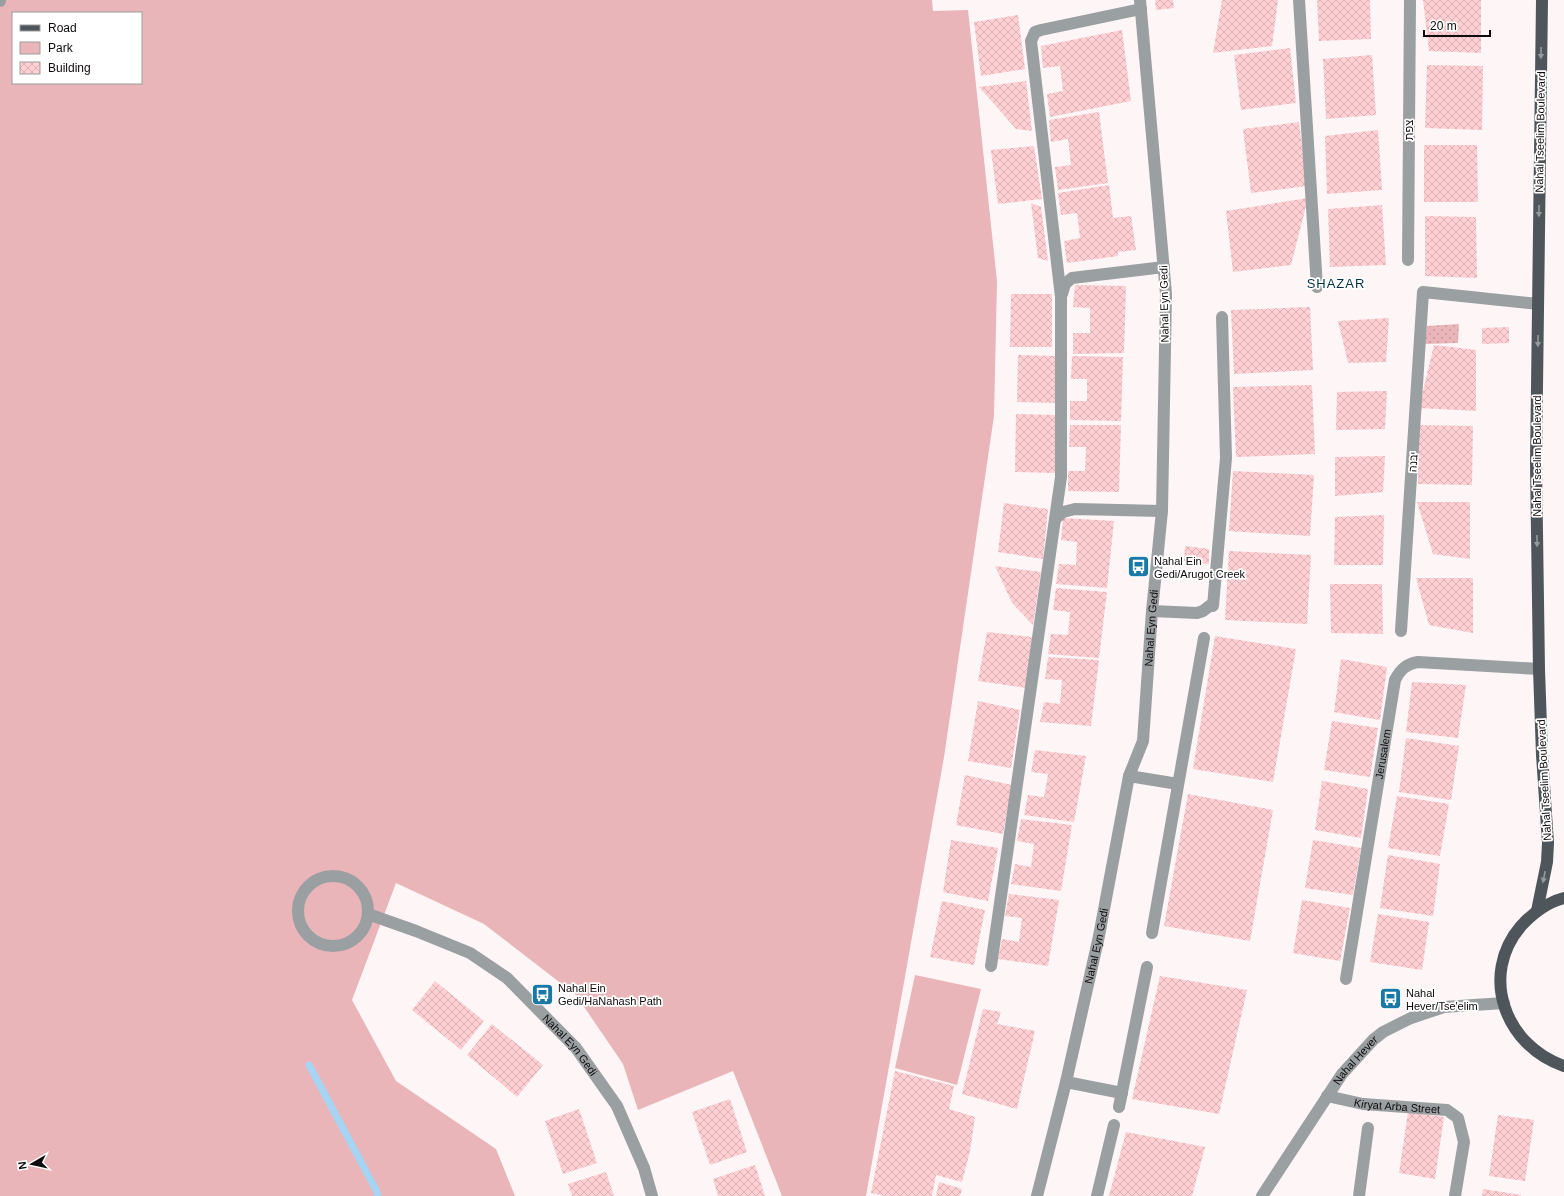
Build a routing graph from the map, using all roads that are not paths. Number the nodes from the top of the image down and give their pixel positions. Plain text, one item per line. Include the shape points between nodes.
1 (1300, 0) edge
2 (1410, 0) edge
3 (1542, 0) edge
4 (1141, 5) edge
5 (1408, 260) dead end
6 (1164, 267) junction
7 (1317, 287) dead end
8 (1061, 297) junction
9 (1538, 304) junction
10 (1222, 317) dead end
11 (1162, 512) junction
12 (1056, 520) junction
13 (1152, 611) junction
14 (1401, 631) dead end
15 (1204, 638) dead end
16 (1540, 669) junction
17 (1128, 776) junction
18 (1178, 784) junction
19 (1564, 898) edge
20 (1536, 911) junction
21 (368, 914) junction
22 (1152, 933) dead end
23 (991, 966) dead end
24 (1147, 967) dead end
25 (1346, 978) dead end
26 (1504, 1003) junction
27 (1564, 1066) edge
28 (1066, 1082) junction
29 (1122, 1093) junction
30 (1327, 1096) junction
31 (1119, 1107) dead end
32 (1114, 1125) dead end
33 (1368, 1128) dead end
34 (1264, 1195) edge
35 (652, 1196) edge
36 (1037, 1196) edge
37 (1097, 1196) edge
38 (1359, 1196) edge
39 (1455, 1196) edge

1 - 7 street
2 - 5 street, צפת
3 -> 9 main road, Nahal Tseelim Boulevard
4 - 6 street, Nahal Eyn Gedi
4 - 8 street via 1041,30 1035,32 1031,41
6 - 8 street via 1072,278 1064,284
6 - 11 street, Nahal Eyn Gedi via 1166,294
8 - 12 street via 1061,477
9 - 14 street, יבנה via 1424,292
9 -> 16 main road, Nahal Tseelim Boulevard via 1536,464
10 - 13 street via 1226,458 1213,606 1212,604 1197,613
11 - 12 street via 1075,510 1063,512
11 - 13 street, Nahal Eyn Gedi
12 - 23 street
13 - 17 street, Nahal Eyn Gedi via 1143,741
15 - 18 street
16 -> 20 main road, Nahal Tseelim Boulevard via 1548,843 1547,862
16 - 25 street, Jerusalem via 1418,662 1410,663 1399,673 1395,680
17 - 18 street
17 - 28 street, Nahal Eyn Gedi via 1099,936
18 - 22 street
19 - 20 main road
20 - 26 main road via 1518,929 1506,952 1501,977
21 - 21 street via 367,902 362,891 354,882 343,877 319,878 309,884 298,905 301,928 318,944 329,947 340,946 360,935 366,925
21 - 35 street, Nahal Eyn Gedi via 416,930 470,954 508,978 576,1048 617,1106 644,1168
24 - 29 street
26 - 27 main road via 1512,1024 1525,1043 1543,1057
26 - 30 street, Nahal Hever via 1444,1007 1412,1018 1384,1032 1373,1040 1342,1074
28 - 29 street
28 - 36 street, Nahal Eyn Gedi
29 - 31 street
30 - 34 street, Nahal Hever
30 - 39 street, Kiryat Arba Street via 1363,1104 1447,1110 1458,1118 1464,1142
32 - 37 street
33 - 38 street

